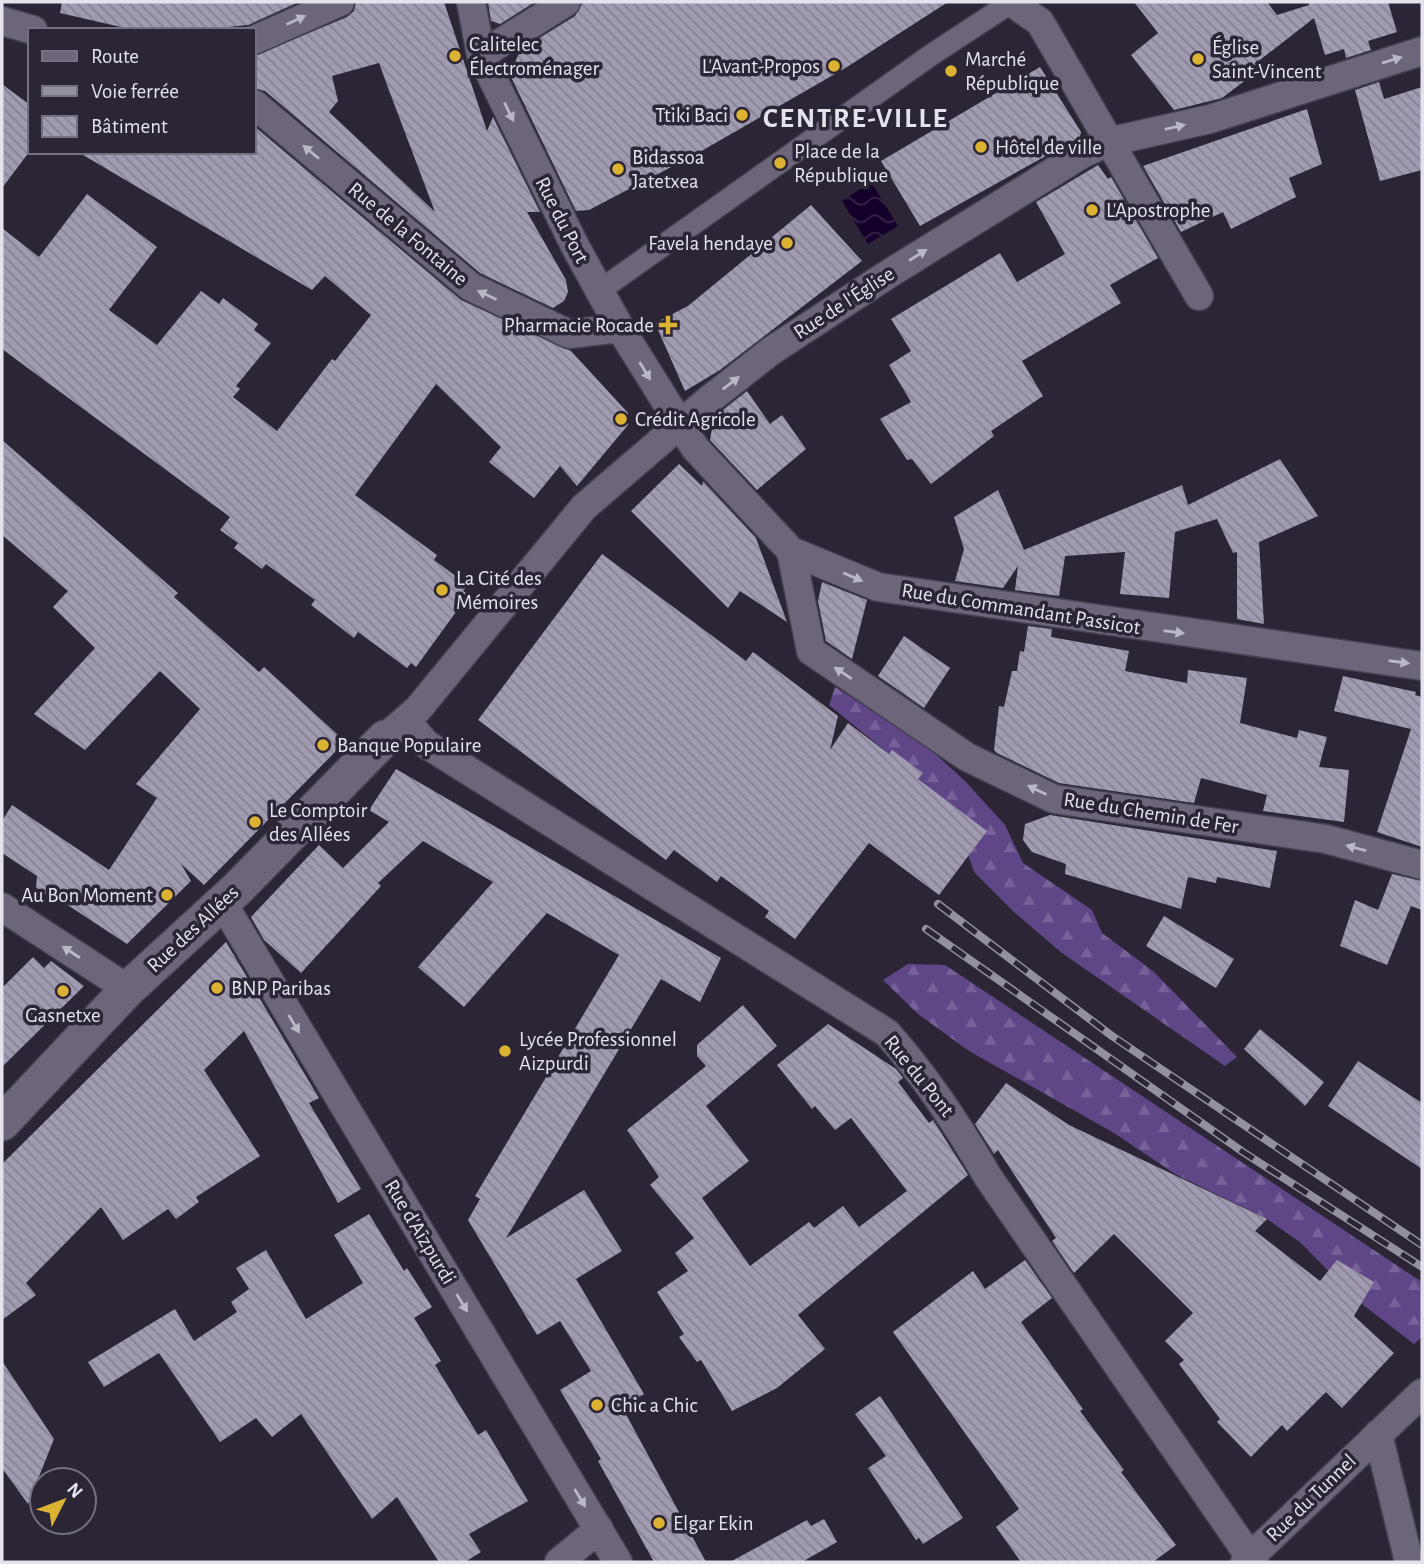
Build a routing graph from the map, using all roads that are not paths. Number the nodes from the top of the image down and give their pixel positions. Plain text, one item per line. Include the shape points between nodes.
1 (340, 2) edge
2 (471, 2) edge
3 (566, 2) edge
4 (1012, 2) edge
5 (2, 21) edge
6 (28, 29) edge
7 (256, 39) edge
8 (1422, 51) edge
9 (481, 55) junction
10 (256, 106) edge
11 (1108, 142) junction
12 (599, 291) junction
13 (1199, 296) dead end
14 (620, 328) junction
15 (679, 428) junction
16 (790, 551) junction
17 (1422, 666) edge
18 (396, 729) junction
19 (1422, 865) edge
20 (222, 902) junction
21 (2, 907) edge
22 (128, 989) junction
23 (2, 1123) edge
24 (1422, 1394) edge
25 (1378, 1434) junction
26 (599, 1530) junction
27 (1247, 1560) edge
28 (559, 1562) edge
29 (618, 1562) edge
30 (1409, 1562) edge

7 -> 1 street
2 - 9 street, Rue du Port
3 - 9 street
4 - 11 street via 1041,22
4 - 12 street
5 - 6 street
11 -> 8 street, Rue de l'Église via 1210,118
9 -> 12 street, Rue du Port
14 -> 10 street, Rue de la Fontaine via 569,334 471,288
11 - 13 street
15 -> 11 street, Rue de l'Église via 771,351 904,264
12 - 14 street, Rue du Port
14 -> 15 street, Rue du Port
15 - 16 street, Rue du Commandant Passicot
15 - 18 street, Rue de l'Église via 584,507
16 -> 17 street, Rue du Commandant Passicot via 878,587
19 -> 16 street, Rue du Chemin de Fer via 1326,839 1054,799 967,757 811,651
18 - 20 street, Rue des Allées
18 - 27 street, Rue du Pont via 887,1033 953,1116 988,1177
20 - 22 street, Rue des Allées
20 -> 26 street, Rue d'Aïzpurdi
22 -> 21 street
22 - 23 street, Rue des Allées
24 - 25 street, Rue du Tunnel
25 - 27 street, Rue du Tunnel
25 - 30 street, Rue du Tunnel
26 - 28 street
26 - 29 street, Rue d'Aïzpurdi

